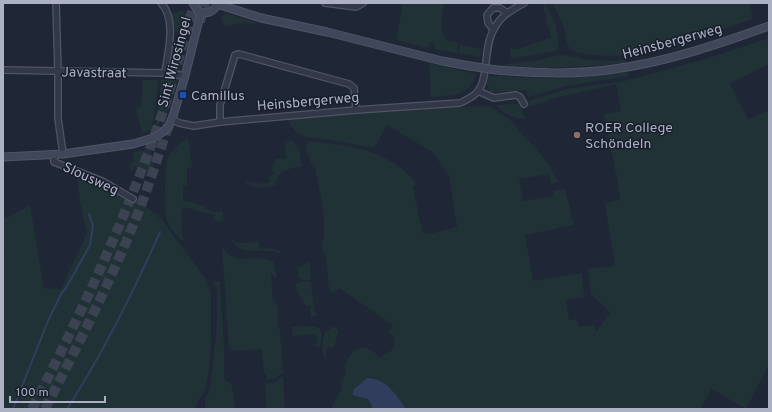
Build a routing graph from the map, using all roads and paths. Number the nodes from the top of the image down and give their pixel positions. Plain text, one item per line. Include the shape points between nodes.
1 (56, 3) edge
2 (161, 3) edge
3 (193, 3) edge
4 (325, 3) edge
5 (363, 3) edge
6 (524, 3) edge
7 (218, 4) edge
8 (201, 12) junction
9 (507, 13) junction
10 (769, 26) edge
11 (493, 29) junction
12 (3, 70) edge
13 (58, 71) junction
14 (165, 73) junction
15 (185, 76) junction
16 (478, 91) junction
17 (524, 104) dead end
18 (356, 110) junction
19 (172, 119) junction
20 (220, 122) junction
21 (54, 154) junction
22 (63, 154) junction
23 (3, 157) edge
24 (134, 199) dead end

1 - 13 street
2 - 14 street, Sint Wirosingel via 168,14 170,26
3 - 8 main road
4 - 5 street via 356,7
6 - 9 street
7 - 8 main road via 211,11
7 - 10 main road, Heinsbergerweg, bridge via 262,18 442,61 496,70 556,73 614,69 664,60
8 - 15 main road, Sint Wirosingel
9 - 11 street
9 - 11 street via 500,8 493,8 487,15 488,23
11 - 16 street via 487,49 483,80
12 - 13 street, Javastraat
13 - 14 street, Javastraat
13 - 22 street via 58,118
14 - 15 street, Javastraat
15 - 19 main road, Sint Wirosingel
16 - 17 street via 494,98 516,95
16 - 18 street, Heinsbergerweg via 460,103
18 - 20 street, Heinsbergerweg
18 - 20 street via 354,88 349,84 239,54 235,55 232,62 220,105
19 - 20 street, Heinsbergerweg via 194,126
19 - 22 main road via 163,132 143,142
21 - 22 main road
21 - 23 main road
21 - 24 street, Slousweg via 54,162 102,181

